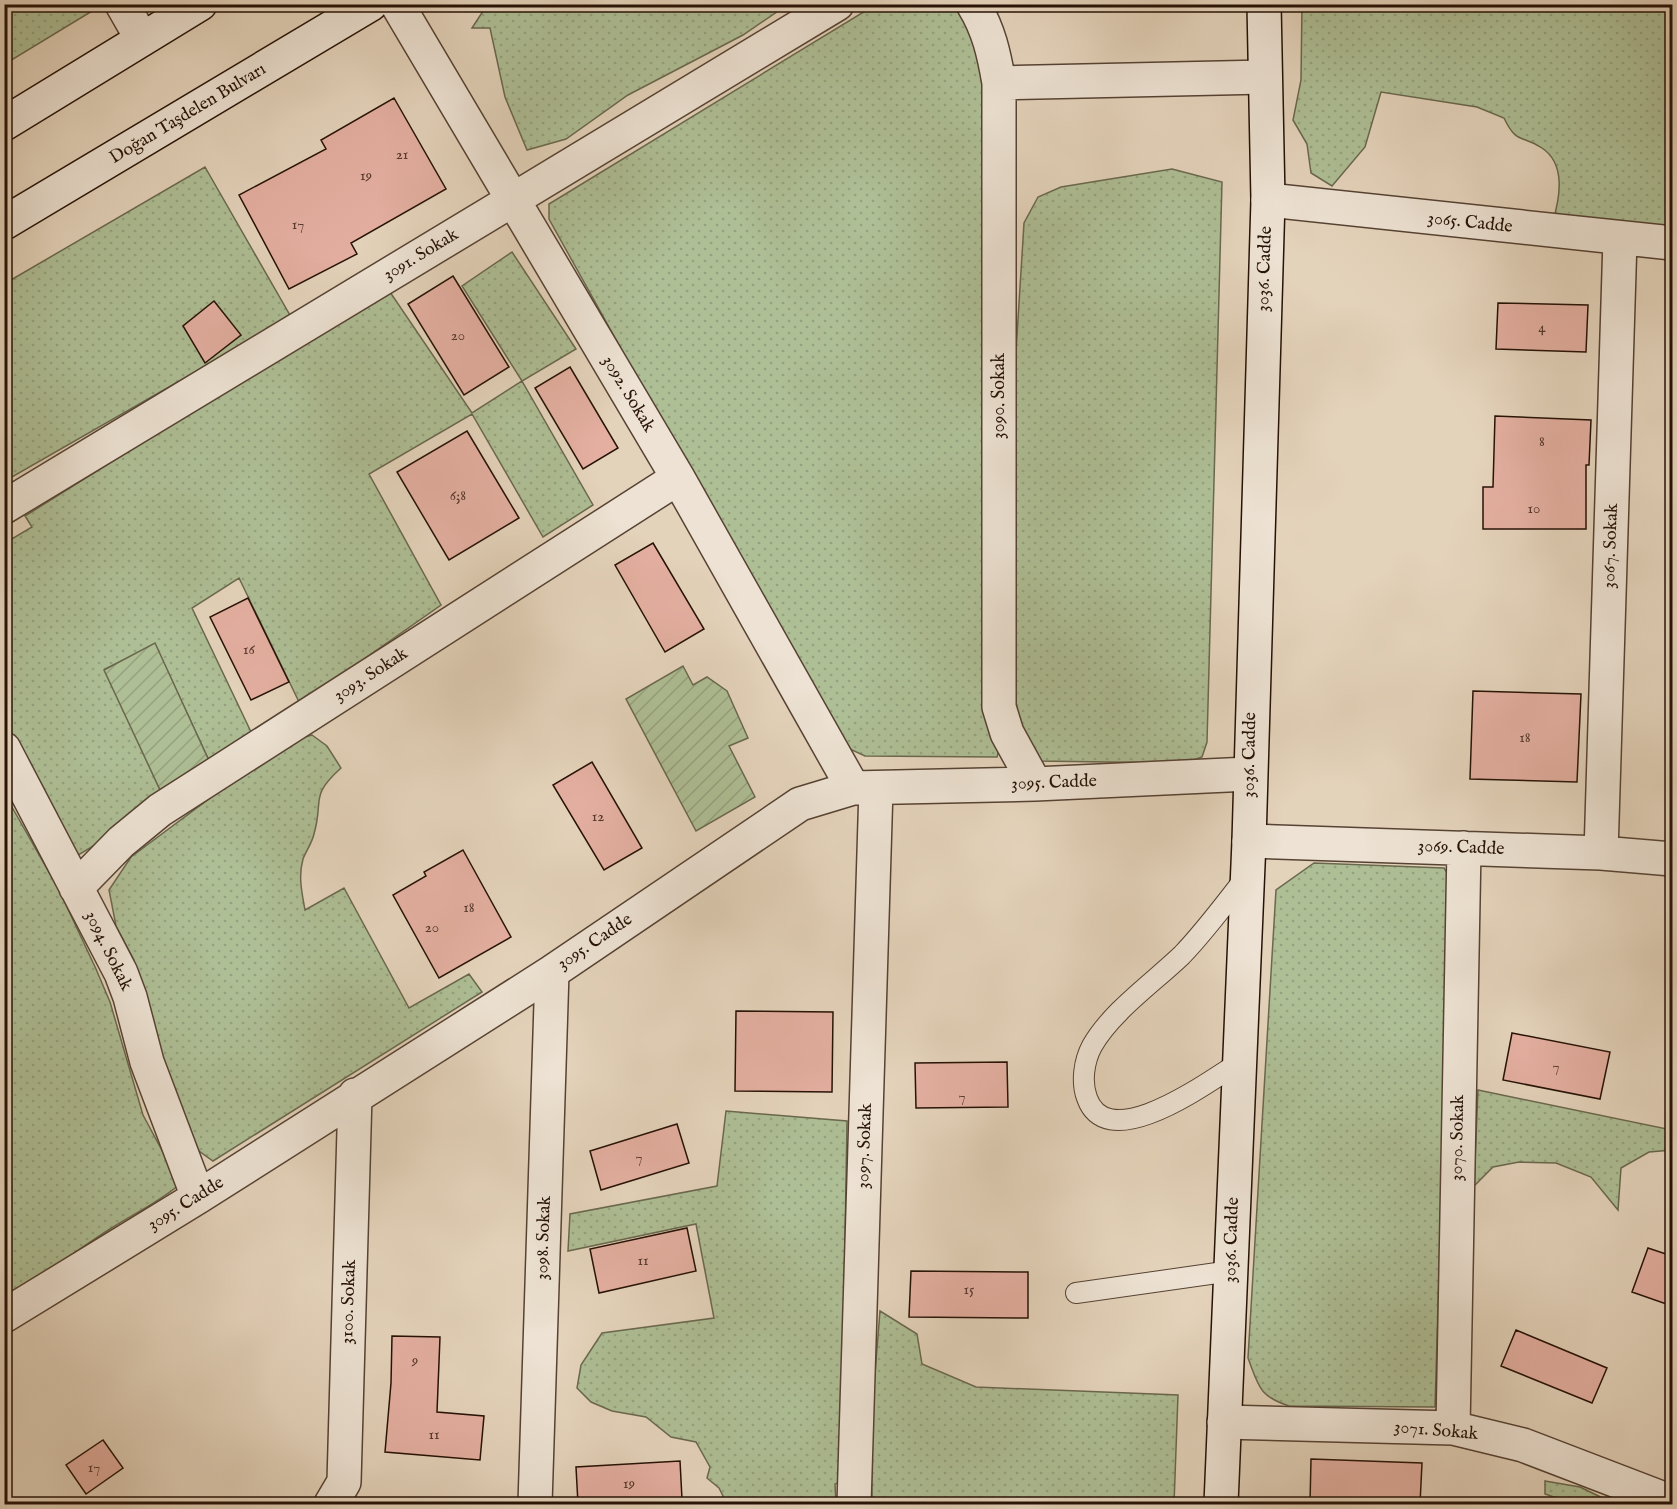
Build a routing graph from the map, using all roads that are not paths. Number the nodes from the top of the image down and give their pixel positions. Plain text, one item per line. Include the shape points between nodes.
1 (122, 4) edge
2 (200, 4) edge
3 (371, 4) edge
4 (397, 4) edge
5 (837, 4) edge
6 (973, 4) edge
7 (1264, 4) edge
8 (142, 39) junction
9 (1266, 77) junction
10 (999, 83) junction
11 (4, 124) edge
12 (513, 200) junction
13 (1268, 200) junction
14 (4, 223) edge
15 (1620, 239) junction
16 (1672, 243) edge
17 (678, 478) junction
18 (4, 507) edge
19 (4, 749) edge
20 (1249, 774) junction
21 (1035, 784) junction
22 (864, 788) junction
23 (1249, 841) junction
24 (1464, 848) junction
25 (1601, 853) junction
26 (1672, 860) edge
27 (1247, 875) junction
28 (76, 888) junction
29 (552, 972) junction
30 (1240, 1062) junction
31 (355, 1095) junction
32 (198, 1197) junction
33 (1231, 1271) junction
34 (1076, 1293) dead end
35 (4, 1316) edge
36 (1224, 1422) junction
37 (1452, 1428) junction
38 (1672, 1502) edge
39 (331, 1504) edge
40 (535, 1504) edge
41 (854, 1504) edge
42 (1221, 1504) edge

1 - 8 street
2 - 8 street
3 - 14 street, Doğan Taşdelen Bulvarı
4 - 12 street, 3092. Sokak
5 - 12 street, 3091. Sokak
6 - 10 street, 3090. Sokak via 994,51
7 - 9 street, 3036. Cadde
8 - 11 street
9 - 10 street
9 - 13 street, 3036. Cadde
10 - 21 street, 3090. Sokak via 999,707 1011,741
12 - 17 street, 3092. Sokak
12 - 18 street, 3091. Sokak
13 - 15 street, 3065. Cadde
13 - 20 street, 3036. Cadde
15 - 16 street, 3065. Cadde
15 - 25 street, 3067. Sokak
17 - 22 street, 3092. Sokak
17 - 28 street, 3093. Sokak via 160,810 121,842
19 - 28 street, 3094. Sokak
20 - 21 street, 3095. Cadde
20 - 23 street, 3036. Cadde
21 - 22 street, 3095. Cadde
22 - 29 street, 3095. Cadde via 800,804
22 - 41 street, 3097. Sokak
23 - 24 street, 3069. Cadde
23 - 27 street, 3036. Cadde
24 - 25 street, 3069. Cadde
24 - 37 street, 3070. Sokak
25 - 26 street, 3069. Cadde
27 - 30 street, 3036. Cadde
27 - 30 lane via 1184,953 1104,1028 1091,1047 1083,1088 1090,1106 1104,1119 1122,1122 1169,1105
28 - 32 street, 3094. Sokak via 121,973 147,1062
29 - 31 street, 3095. Cadde
29 - 40 street, 3098. Sokak
30 - 33 street, 3036. Cadde
31 - 32 street, 3095. Cadde
31 - 39 street, 3100. Sokak via 344,1482
32 - 35 street, 3095. Cadde
33 - 34 lane
33 - 36 street, 3036. Cadde
36 - 37 street, 3071. Sokak
36 - 42 street, 3036. Cadde
37 - 38 street, 3071. Sokak via 1523,1445

